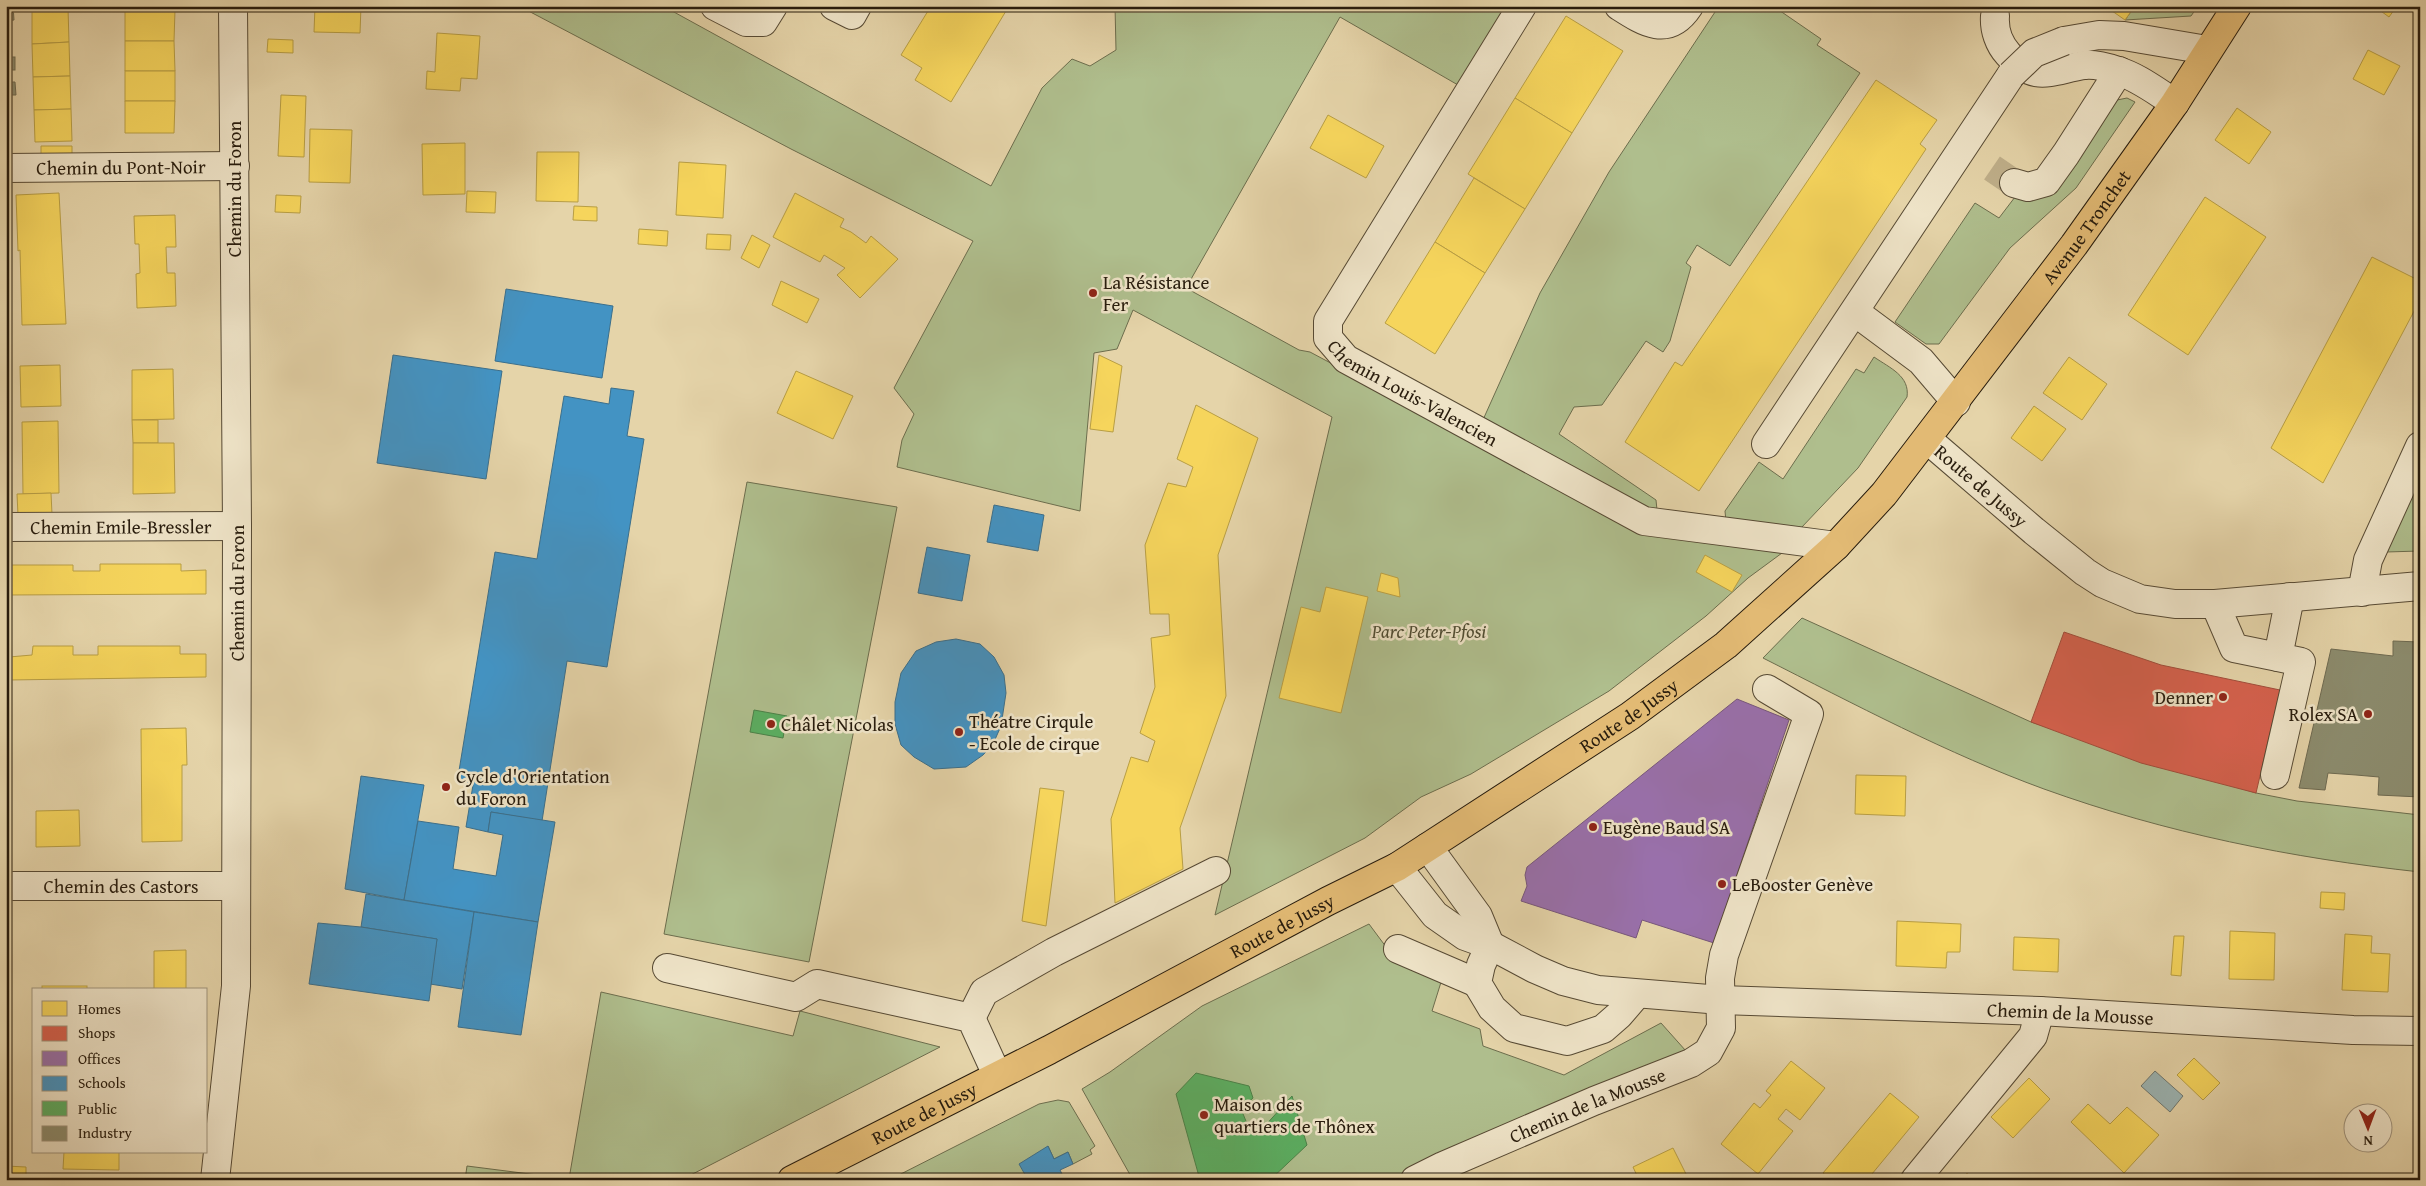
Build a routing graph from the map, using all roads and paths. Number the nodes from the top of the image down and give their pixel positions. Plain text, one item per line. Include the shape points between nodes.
1 (233, 6) edge
2 (715, 6) edge
3 (774, 6) edge
4 (834, 6) edge
5 (857, 6) edge
6 (1522, 6) edge
7 (1619, 6) edge
8 (1689, 6) edge
9 (2237, 6) edge
10 (1995, 16) dead end
11 (2207, 50) junction
12 (2119, 71) junction
13 (2175, 103) junction
14 (235, 166) junction
15 (6, 168) edge
16 (2014, 183) tunnel mouth
17 (1855, 312) junction
18 (1956, 402) junction
19 (1928, 440) junction
20 (1766, 444) dead end
21 (2420, 446) edge
22 (236, 526) junction
23 (6, 527) edge
24 (1836, 546) junction
25 (2420, 586) edge
26 (2362, 592) junction
27 (2290, 597) junction
28 (2215, 604) junction
29 (2278, 657) junction
30 (1767, 689) dead end
31 (2275, 774) dead end
32 (1428, 847) junction
33 (1397, 867) junction
34 (1216, 871) dead end
35 (6, 886) edge
36 (236, 886) junction
37 (1490, 945) junction
38 (1398, 949) dead end
39 (667, 968) dead end
40 (1477, 983) junction
41 (1637, 994) junction
42 (1721, 1000) junction
43 (2040, 1011) junction
44 (971, 1018) junction
45 (2420, 1032) edge
46 (997, 1075) junction
47 (215, 1180) edge
48 (792, 1180) edge
49 (1415, 1180) edge
50 (1915, 1180) edge

1 - 14 street, Chemin du Foron
2 - 3 street via 746,22 764,22
4 - 5 street via 852,15
6 - 24 street, Chemin Louis-Valencien via 1328,321 1328,338 1346,359 1644,520
7 - 8 street via 1646,23 1668,25 1682,18
9 - 11 main road, Avenue Tronchet
10 - 12 street via 2002,47 2017,64 2034,74 2086,65
11 - 13 main road, Avenue Tronchet
11 - 17 street, bridge via 2099,35 2064,41 2034,53 2011,75
12 - 13 street
12 - 16 street via 2046,182 2028,188
13 - 18 main road, Avenue Tronchet
14 - 15 street, Chemin du Pont-Noir
14 - 22 street, Chemin du Foron
17 - 18 street via 1921,361
17 - 20 street
18 - 19 main road, Avenue Tronchet
19 - 24 main road, Route de Jussy
19 - 28 street, Route de Jussy via 2034,531 2102,583 2140,599 2175,604
21 - 26 street via 2383,525 2361,557
22 - 23 street, Chemin Emile-Bressler
22 - 36 street, Chemin du Foron
24 - 32 main road, Route de Jussy via 1733,639 1659,694
25 - 26 street, Route de Jussy
26 - 27 street, Route de Jussy
27 - 28 street, Route de Jussy
27 - 29 street
28 - 29 street via 2234,648
29 - 31 street via 2301,662
30 - 42 street, Chemin de la Mousse via 1809,714 1724,955
32 - 33 main road, Route de Jussy
32 - 37 street via 1478,916
33 - 37 street, Chemin de la Mousse via 1435,915 1465,936
33 - 46 main road, Route de Jussy
34 - 44 street via 1054,952 984,992
35 - 36 street, Chemin des Castors
36 - 47 street, Chemin du Foron via 236,986
37 - 40 street
37 - 41 street, Chemin de la Mousse via 1563,981 1598,990
38 - 40 street
39 - 44 street via 796,997 817,984
40 - 41 street via 1492,1008 1514,1028 1567,1041 1603,1029
41 - 42 street, Chemin de la Mousse
42 - 43 street, Chemin de la Mousse
42 - 49 street, Chemin de la Mousse via 1720,1028 1708,1052 1691,1063 1594,1101
43 - 45 street, Chemin de la Mousse
43 - 50 street via 2033,1036
44 - 46 street
46 - 48 main road, Route de Jussy

